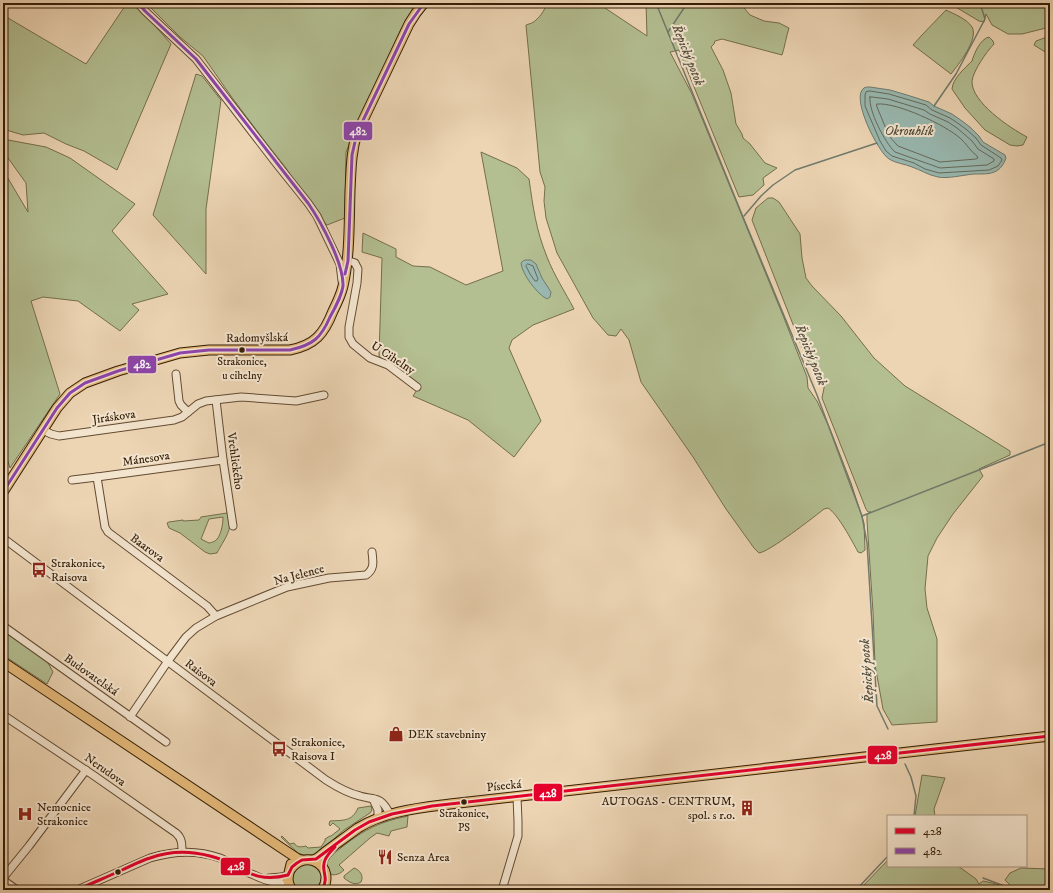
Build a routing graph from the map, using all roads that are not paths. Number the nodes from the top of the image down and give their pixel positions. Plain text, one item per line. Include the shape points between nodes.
1 (138, 3) edge
2 (424, 3) edge
3 (344, 262) junction
4 (176, 374) dead end
5 (417, 387) dead end
6 (324, 395) dead end
7 (216, 400) junction
8 (188, 412) junction
9 (43, 430) junction
10 (223, 460) junction
11 (97, 477) junction
12 (72, 480) dead end
13 (3, 492) edge
14 (233, 526) dead end
15 (4, 541) edge
16 (372, 552) dead end
17 (216, 616) junction
18 (3, 626) edge
19 (168, 661) junction
20 (3, 662) edge
21 (3, 714) edge
22 (130, 717) junction
23 (1050, 736) edge
24 (166, 742) dead end
25 (86, 770) junction
26 (373, 799) junction
27 (518, 800) junction
28 (390, 814) junction
29 (378, 818) junction
30 (339, 842) junction
31 (275, 843) junction
32 (182, 852) junction
33 (302, 860) junction
34 (312, 860) junction
35 (323, 868) junction
36 (289, 873) junction
37 (263, 878) junction
38 (3, 879) edge
39 (291, 888) edge
40 (81, 889) edge
41 (17, 890) edge
42 (322, 890) edge
43 (502, 890) edge

1 - 3 street via 206,71 308,203
2 - 3 main road, Radomyšlská via 416,12 403,37 357,134 352,155
3 - 5 street, U Cihelny via 352,261 358,268 349,327 349,337 353,344 370,358 388,365
3 - 9 main road, Radomyšlská via 343,287 337,304 320,336 307,345 290,350 209,350 180,353 118,371 85,383 70,392
4 - 8 street via 179,401
6 - 7 street, Jiráskova via 296,401 241,397
7 - 8 street, Jiráskova via 202,402
7 - 10 street, Vrchlického
8 - 9 street, Jiráskova via 174,420 59,436
9 - 13 main road, Radomyšlská
10 - 11 street, Mánesova
10 - 14 street, Vrchlického
11 - 12 street, Mánesova
11 - 17 street, Baarova via 108,532 207,606
15 - 19 street, Raisova
16 - 17 street, Na Jelence via 373,567 366,575 329,578 287,587
17 - 19 street, Na Jelence via 186,637
18 - 22 street, Budovatelská
19 - 22 street, Na Jelence
19 - 26 street, Raisova via 326,780 350,793
20 - 31 main road
21 - 25 street, Nerudova
22 - 24 street, Budovatelská
23 - 27 main road, Písecká
25 - 32 street, Nerudova via 179,836
25 - 38 street
26 - 28 street, Raisova via 379,800
26 - 29 street via 378,810
27 - 28 main road, Písecká via 432,806
27 - 43 street, Písecká via 518,836
28 - 29 main road, Písecká
29 - 30 main road, Písecká
30 - 34 main road, Písecká
30 - 35 main road, Písecká via 326,858
31 - 33 main road
31 - 36 main road via 291,862
32 - 37 street via 221,859
32 - 40 street via 150,858
33 - 34 main road
33 - 36 main road via 297,862
34 - 35 main road
35 - 42 main road via 326,881
36 - 37 street via 281,877
36 - 39 main road via 288,881
37 - 39 street via 286,884
38 - 41 street

